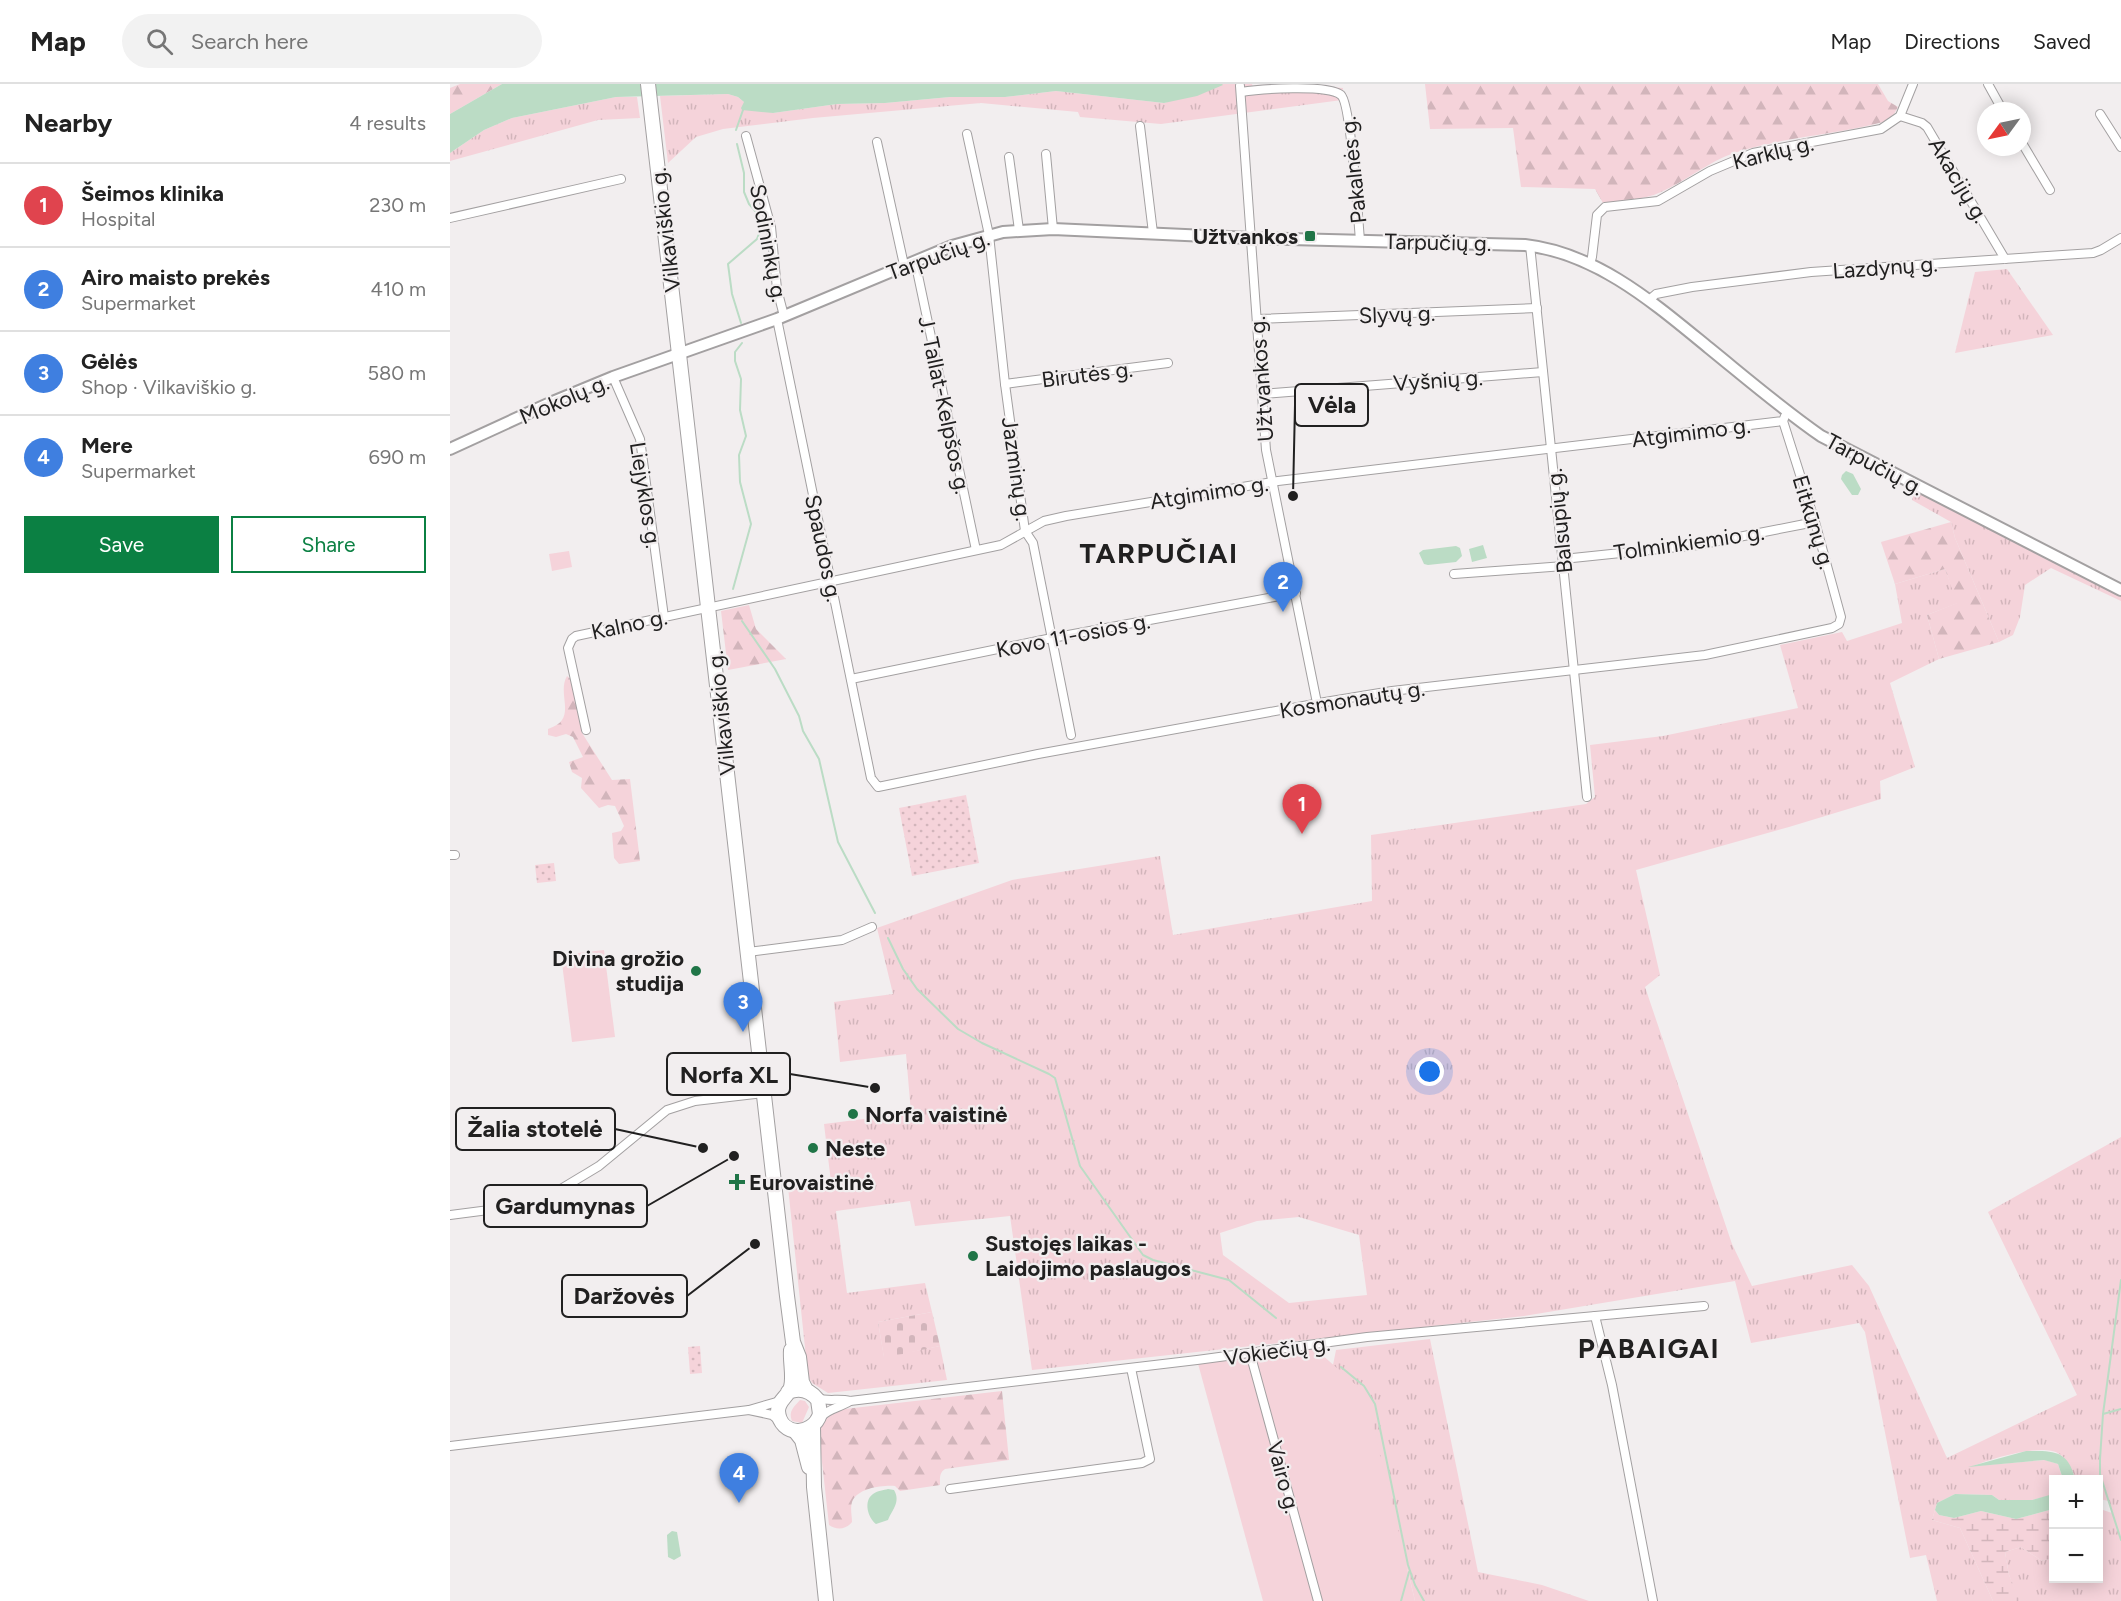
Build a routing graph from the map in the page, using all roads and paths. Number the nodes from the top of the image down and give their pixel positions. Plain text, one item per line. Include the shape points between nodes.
1 (648, 84) edge
2 (1913, 84) edge
3 (1988, 84) edge
4 (1241, 89) joint
5 (1998, 102) edge
6 (2100, 114) dead end
7 (1900, 116) junction
8 (1140, 126) dead end
9 (967, 134) dead end
10 (746, 136) dead end
11 (877, 142) dead end
12 (2121, 147) edge
13 (1046, 154) dead end
14 (2030, 156) edge
15 (1009, 157) dead end
16 (621, 179) dead end
17 (2050, 190) dead end
18 (450, 218) edge
19 (1053, 229) junction
20 (1019, 230) junction
21 (1153, 233) junction
22 (989, 235) junction
23 (1251, 238) junction
24 (2121, 238) edge
25 (1360, 240) junction
26 (1530, 245) junction
27 (2006, 259) junction
28 (910, 263) junction
29 (1590, 264) junction
30 (1649, 300) junction
31 (1537, 308) junction
32 (780, 317) junction
33 (1257, 319) junction
34 (680, 354) junction
35 (1168, 363) dead end
36 (1544, 372) junction
37 (613, 377) junction
38 (1005, 384) junction
39 (1262, 394) junction
40 (1785, 417) junction
41 (1552, 448) junction
42 (450, 449) edge
43 (1272, 482) junction
44 (1815, 522) junction
45 (1025, 531) junction
46 (976, 550) junction
47 (1564, 562) junction
48 (1454, 574) dead end
49 (831, 582) junction
50 (2121, 590) edge
51 (1296, 593) junction
52 (709, 607) junction
53 (664, 617) junction
54 (1839, 624) joint
55 (1052, 638) junction
56 (1575, 670) junction
57 (851, 679) junction
58 (1317, 703) junction
59 (586, 730) dead end
60 (1071, 735) dead end
61 (871, 778) joint
62 (1587, 797) dead end
63 (872, 927) dead end
64 (748, 952) junction
65 (764, 1093) junction
66 (450, 1215) edge
67 (1704, 1306) dead end
68 (1595, 1316) junction
69 (793, 1342) junction
70 (1250, 1353) junction
71 (1131, 1368) junction
72 (811, 1394) junction
73 (785, 1396) junction
74 (850, 1401) junction
75 (749, 1410) junction
76 (816, 1423) junction
77 (789, 1427) junction
78 (450, 1446) edge
79 (814, 1487) junction
80 (950, 1489) dead end
81 (826, 1601) edge
82 (1318, 1601) edge
83 (1653, 1601) edge

1 - 34 highway, Vilkaviškio g.
2 - 7 street
3 - 5 street
4 - 23 street, Užtvankos g.
4 - 25 street, Pakalnės g. via 1319,88 1342,95 1346,101
6 - 12 street
7 - 27 street, Akacijų g. via 1927,127
7 - 29 street, Karklų g. via 1881,129 1736,159 1658,201 1605,207 1597,215
8 - 21 street
9 - 22 street, Jazminų g.
10 - 32 street, Sodininkų g. via 771,227
11 - 28 street, J. Tallat-Kelpšos g.
13 - 19 street
14 - 17 street
15 - 20 street
16 - 18 street
19 - 20 main road, Tarpučių g.
19 - 21 main road, Tarpučių g.
20 - 22 main road, Tarpučių g.
21 - 23 main road, Tarpučių g.
22 - 28 main road, Tarpučių g.
22 - 38 street, Jazminų g.
23 - 25 main road, Tarpučių g.
23 - 33 street, Užtvankos g.
24 - 27 street, Lazdynų g. via 2093,253
25 - 26 main road, Tarpučių g.
26 - 29 main road, Tarpučių g.
26 - 31 street, Balsupių g.
27 - 30 street, Lazdynų g. via 1811,272 1692,287 1656,294
28 - 32 main road, Tarpučių g.
28 - 46 street, J. Tallat-Kelpšos g.
29 - 30 main road, Tarpučių g.
30 - 40 main road, Tarpučių g.
31 - 33 street, Slyvų g.
31 - 36 street, Balsupių g.
32 - 34 main road, Tarpučių g.
32 - 49 street, Spaudos g.
33 - 39 street, Užtvankos g.
34 - 37 main road, Mokolų g.
34 - 52 highway, Vilkaviškio g.
35 - 38 street, Birutės g.
36 - 39 street, Vyšnių g.
36 - 41 street, Balsupių g.
37 - 42 main road, Mokolų g.
37 - 53 street, Liejyklos g. via 640,439
38 - 45 street, Jazminų g.
39 - 43 street, Užtvankos g.
40 - 41 street, Atgimimo g.
40 - 44 street, Eitkūnų g.
40 - 50 main road, Tarpučių g.
41 - 43 street, Atgimimo g.
41 - 47 street, Balsupių g.
43 - 45 street, Atgimimo g. via 1066,516
43 - 51 street, Užtvankos g.
44 - 47 street, Tolminkiemio g. via 1698,545
44 - 54 street, Eitkūnų g. via 1841,616
45 - 46 street, Atgimimo g. via 1001,545
45 - 55 street, Jazminų g. via 1033,543
46 - 49 street, Atgimimo g.
47 - 48 street, Tolminkiemio g.
47 - 56 street, Balsupių g.
49 - 52 street, Atgimimo g.
49 - 57 street, Spaudos g.
51 - 55 street, Kovo 11-osios g.
51 - 58 street, Užtvankos g.
52 - 53 street, Kalno g.
52 - 64 highway, Vilkaviškio g.
53 - 59 street, Kalno g. via 572,639 568,648
54 - 56 street, Kosmonautų g. via 1824,631 1705,655
55 - 57 street, Kovo 11-osios g.
55 - 60 street, Jazminų g.
56 - 58 street, Kosmonautų g.
56 - 62 street, Balsupių g.
57 - 61 street, Spaudos g.
58 - 61 street, Kosmonautų g. via 878,787
63 - 64 street via 842,939
64 - 65 highway, Vilkaviškio g.
65 - 66 street via 695,1101 667,1110 599,1166 530,1206
65 - 69 highway, Vilkaviškio g.
67 - 68 street, Vokiečių g.
68 - 70 street, Vokiečių g. via 1367,1337
68 - 83 street
69 - 72 highway, Vilkaviškio g. via 802,1382
69 - 73 highway, Vilkaviškio g. via 791,1386
70 - 71 street, Vokiečių g.
70 - 82 street, Vairo g.
71 - 74 street, Vokiečių g.
71 - 80 street via 1150,1459
72 - 73 highway via 794,1390
72 - 74 street, Vokiečių g. via 826,1401
72 - 76 highway, Vilkaviškio g. via 820,1409
73 - 75 street
73 - 77 highway, Vilkaviškio g. via 778,1412
74 - 76 street, Vokiečių g. via 828,1411
75 - 77 street via 772,1415
75 - 78 street
76 - 77 highway via 804,1431
76 - 79 highway, Vilkaviškio g.
77 - 79 highway, Vilkaviškio g. via 801,1440
79 - 81 highway, Vilkaviškio g.

